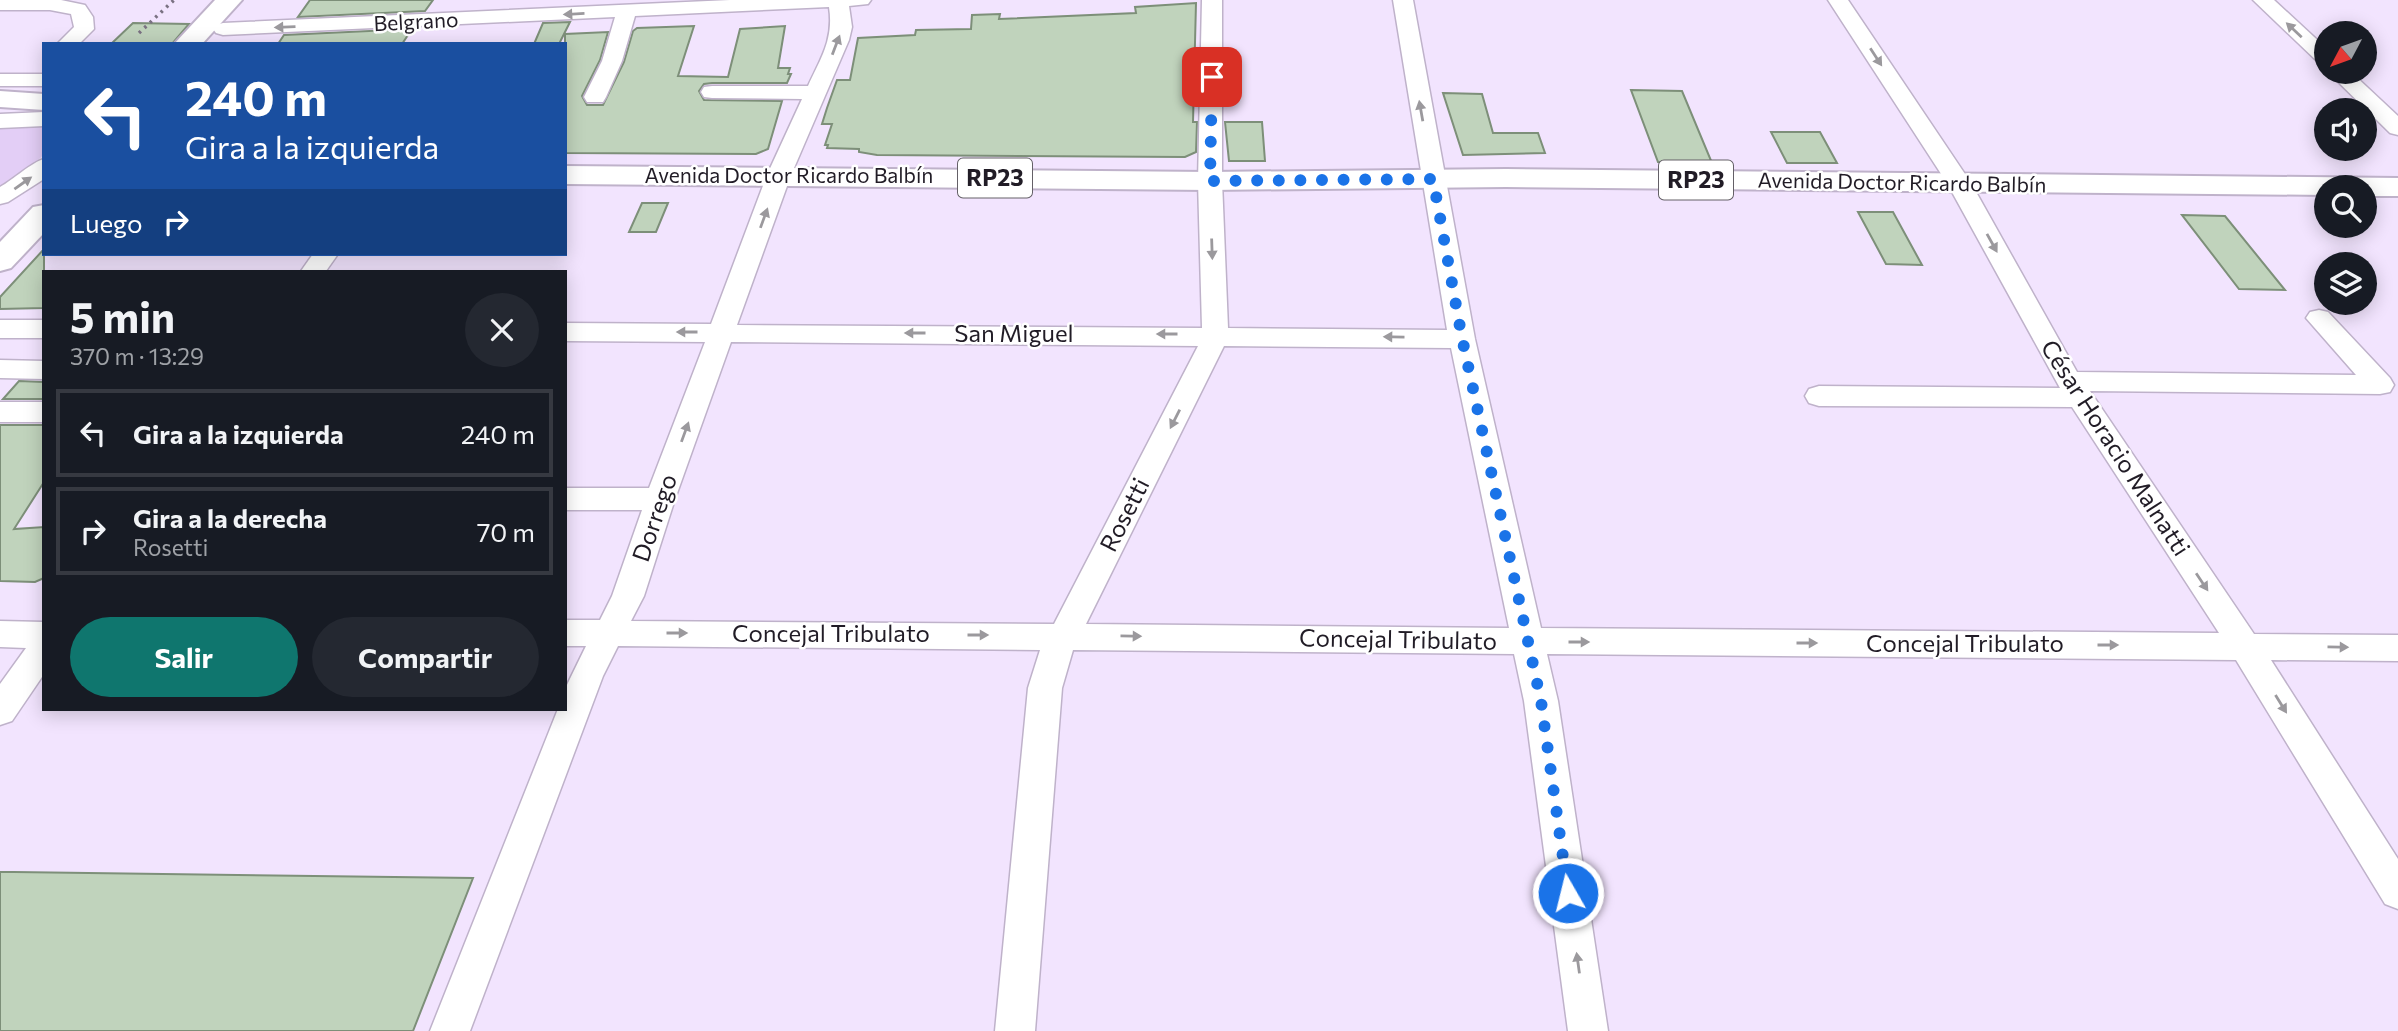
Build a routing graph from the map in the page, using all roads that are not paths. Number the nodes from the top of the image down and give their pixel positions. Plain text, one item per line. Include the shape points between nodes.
1 (229, 0) edge
2 (250, 0) edge
3 (505, 0) edge
4 (861, 0) edge
5 (1212, 0) edge
6 (1403, 0) edge
7 (1838, 0) edge
8 (2263, 0) edge
9 (838, 1) edge
10 (0, 4) edge
11 (625, 12) junction
12 (487, 26) junction
13 (217, 36) edge
14 (69, 42) edge
15 (189, 42) edge
16 (2314, 48) edge
17 (0, 80) edge
18 (34, 80) edge
19 (2352, 84) edge
20 (712, 92) dead end
21 (816, 93) junction
22 (595, 97) dead end
23 (0, 99) edge
24 (42, 102) edge
25 (42, 119) edge
26 (0, 121) edge
27 (2398, 128) edge
28 (42, 168) edge
29 (567, 175) edge
30 (779, 175) junction
31 (1433, 179) junction
32 (1210, 181) junction
33 (1959, 183) junction
34 (2398, 187) edge
35 (0, 197) edge
36 (42, 212) edge
37 (42, 214) edge
38 (0, 218) edge
39 (324, 256) edge
40 (0, 261) edge
41 (314, 270) edge
42 (2319, 318) dead end
43 (42, 329) edge
44 (567, 332) edge
45 (723, 332) junction
46 (4, 335) edge
47 (1215, 335) junction
48 (1462, 338) junction
49 (0, 369) edge
50 (42, 370) edge
51 (2075, 389) junction
52 (1819, 396) dead end
53 (0, 412) edge
54 (42, 412) edge
55 (567, 499) edge
56 (660, 499) junction
57 (567, 633) edge
58 (609, 633) junction
59 (0, 634) edge
60 (42, 635) edge
61 (1063, 635) junction
62 (1527, 642) junction
63 (2245, 646) junction
64 (2398, 648) edge
65 (42, 651) edge
66 (0, 711) edge
67 (2398, 892) edge
68 (450, 1031) edge
69 (1015, 1031) edge
70 (1588, 1031) edge

1 - 15 main road
2 - 13 main road
3 - 12 street
4 - 9 street, Belgrano
5 - 32 street, Rosetti
31 -> 6 street
7 -> 33 street, César Horacio Malnatti
16 -> 8 street
9 - 11 street, Belgrano
21 -> 9 street, Dorrego via 839,40
10 - 14 street via 78,9 84,29
11 -> 12 street, Belgrano
11 - 22 street via 612,61
12 -> 13 street, Belgrano
17 - 18 street
19 - 27 street
20 - 21 street
21 - 30 street, Dorrego
23 - 24 main road
25 - 26 street
35 -> 28 street
29 - 30 main road, Avenida Doctor Ricardo Balbín / RP23
30 - 32 main road, Avenida Doctor Ricardo Balbín / RP23
45 -> 30 street, Dorrego
31 - 32 main road, Avenida Doctor Ricardo Balbín / RP23
31 - 33 main road, Avenida Doctor Ricardo Balbín / RP23
31 - 48 street
32 -> 47 street, Rosetti
33 - 34 main road, Avenida Doctor Ricardo Balbín / RP23
33 -> 51 street, César Horacio Malnatti
36 - 38 main road
37 - 40 main road
39 - 41 street
42 - 51 street via 2380,385
43 - 46 street
45 -> 44 street, San Miguel
47 -> 45 street, San Miguel
56 -> 45 street, Dorrego
48 -> 47 street, San Miguel
47 -> 61 street, Rosetti
48 - 62 street
49 - 50 street
51 - 52 street
51 -> 63 street, César Horacio Malnatti
53 - 54 street
55 - 56 street
56 - 58 street, Dorrego via 628,596
57 - 58 street, Concejal Tribulato
58 -> 61 street, Concejal Tribulato
58 - 68 street, Dorrego via 587,676
59 - 60 street
61 -> 62 street, Concejal Tribulato
61 - 69 street, Rosetti via 1045,688
62 -> 63 street, Concejal Tribulato
70 -> 62 street via 1541,701
63 -> 64 street, Concejal Tribulato
63 -> 67 street, César Horacio Malnatti
65 - 66 street

